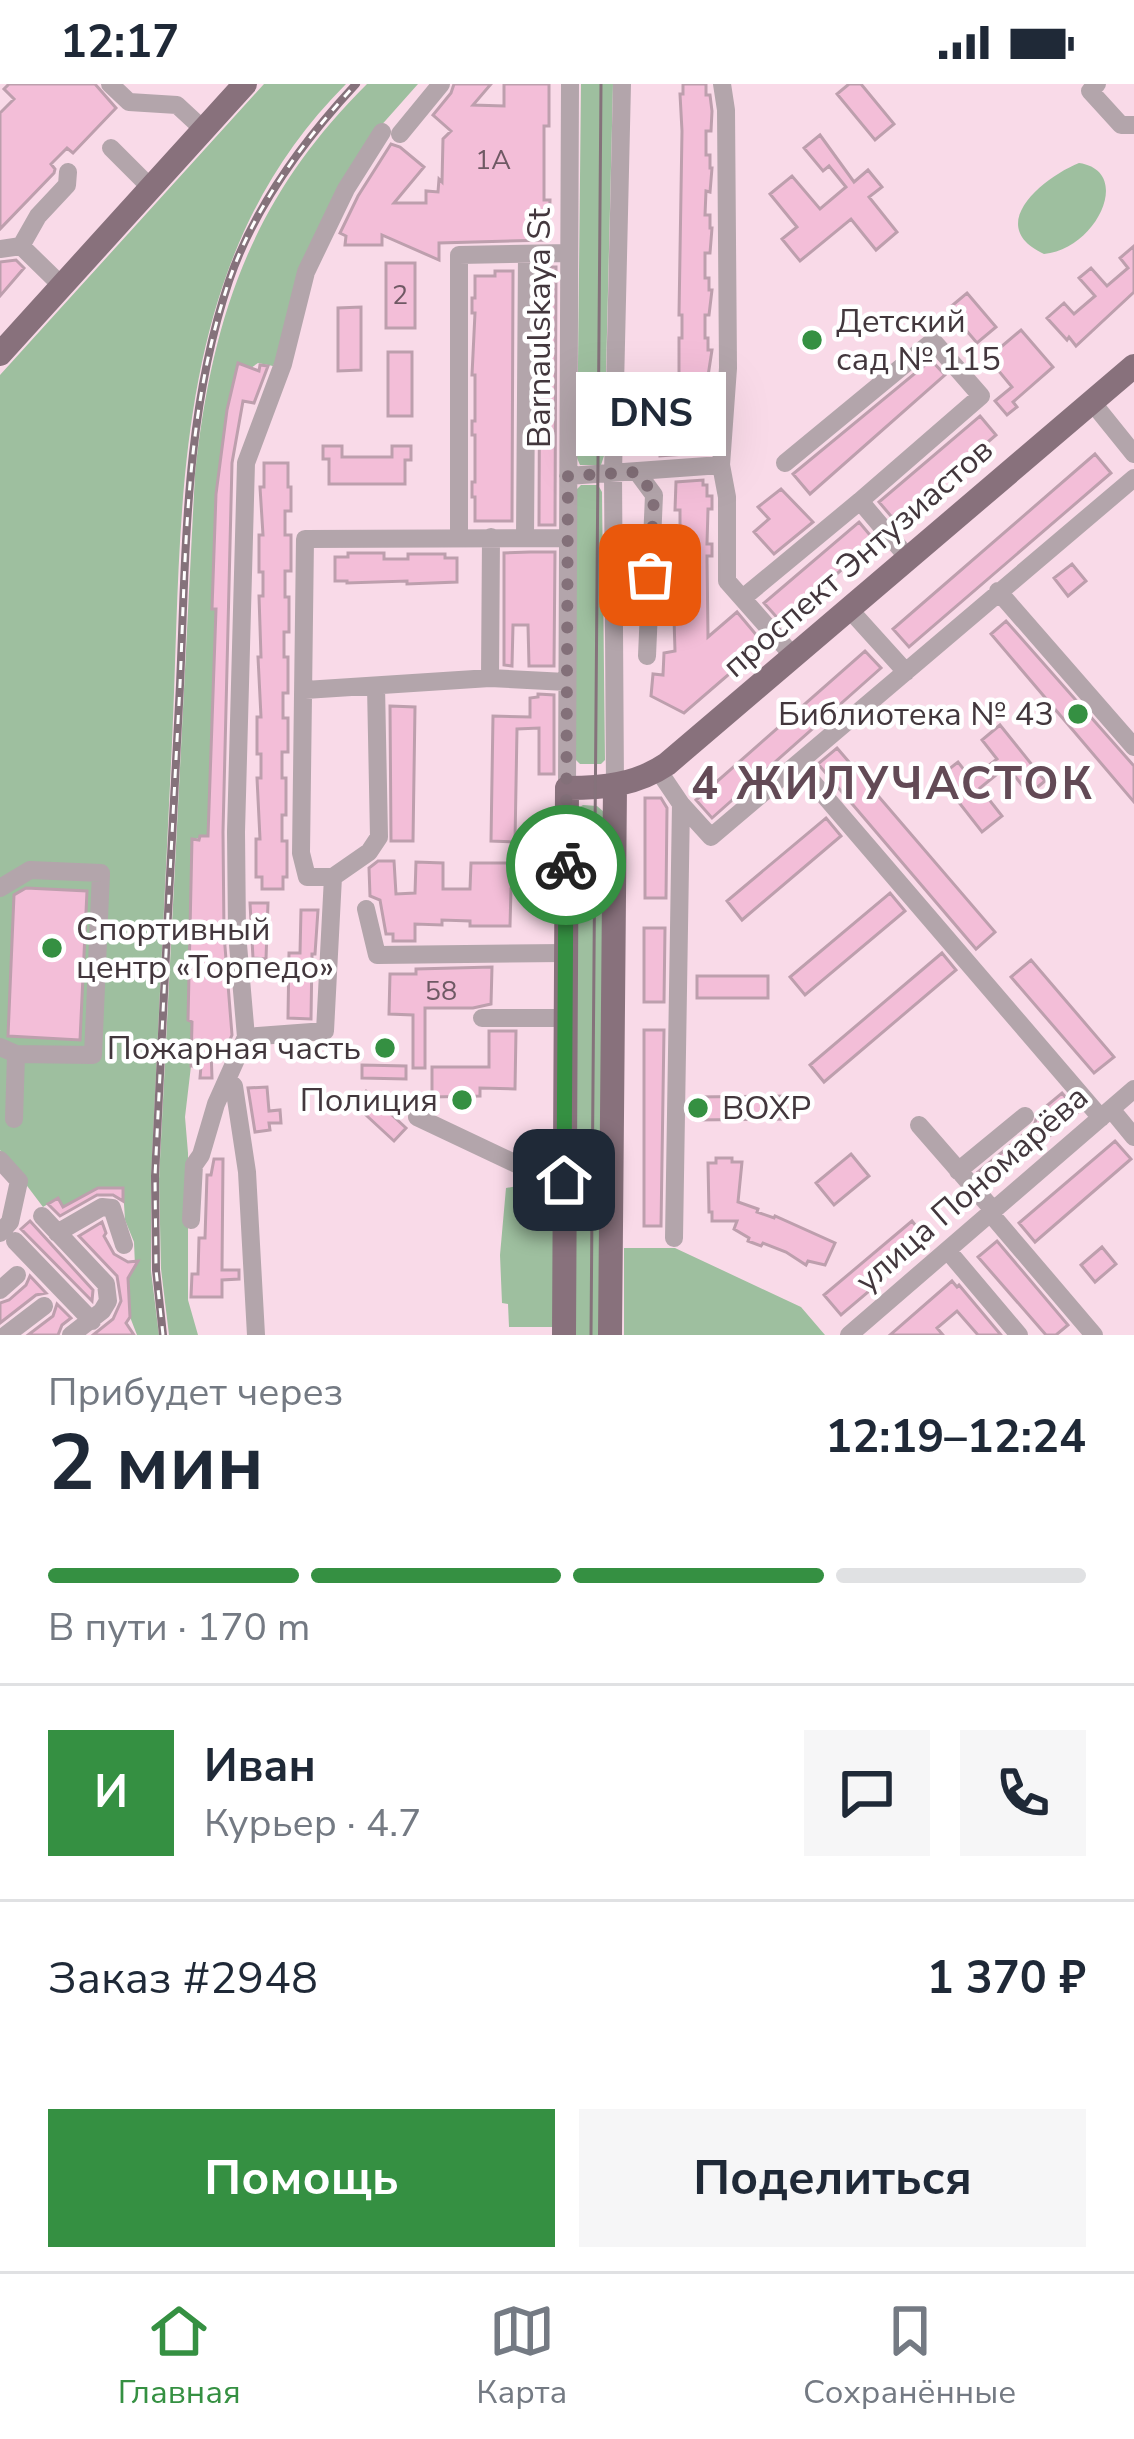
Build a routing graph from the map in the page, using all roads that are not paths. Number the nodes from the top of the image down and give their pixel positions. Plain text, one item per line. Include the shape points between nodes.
1 (110, 84) edge
2 (245, 84) edge
3 (441, 84) edge
4 (570, 84) edge
5 (622, 84) edge
6 (722, 84) edge
7 (1097, 84) edge
8 (1134, 125) edge
9 (203, 130) junction
10 (111, 148) dead end
11 (68, 172) dead end
12 (151, 188) junction
13 (21, 246) junction
14 (0, 249) edge
15 (568, 253) junction
16 (527, 254) junction
17 (62, 286) junction
18 (0, 354) edge
19 (1134, 366) edge
20 (1092, 402) junction
21 (1134, 454) edge
22 (785, 463) dead end
23 (721, 465) junction
24 (637, 472) junction
25 (613, 473) junction
26 (568, 476) junction
27 (1134, 478) edge
28 (860, 501) junction
29 (460, 536) junction
30 (491, 537) junction
31 (525, 538) junction
32 (568, 538) junction
33 (909, 559) junction
34 (998, 591) junction
35 (743, 597) junction
36 (850, 610) junction
37 (647, 656) dead end
38 (794, 656) junction
39 (906, 672) junction
40 (490, 678) junction
41 (566, 682) junction
42 (376, 686) junction
43 (305, 690) junction
44 (1134, 747) edge
45 (798, 765) junction
46 (658, 770) junction
47 (615, 786) junction
48 (567, 788) junction
49 (681, 804) junction
50 (333, 878) junction
51 (0, 888) edge
52 (366, 909) dead end
53 (565, 953) junction
54 (482, 1018) dead end
55 (565, 1018) junction
56 (246, 1037) junction
57 (8, 1050) edge
58 (228, 1080) junction
59 (1134, 1089) edge
60 (1106, 1113) junction
61 (1024, 1116) dead end
62 (417, 1117) dead end
63 (14, 1119) dead end
64 (919, 1125) dead end
65 (1134, 1137) edge
66 (0, 1160) edge
67 (958, 1171) junction
68 (564, 1180) junction
69 (992, 1212) junction
70 (42, 1216) dead end
71 (191, 1220) dead end
72 (57, 1233) junction
73 (8, 1237) edge
74 (674, 1238) dead end
75 (124, 1245) dead end
76 (948, 1251) junction
77 (17, 1276) dead end
78 (0, 1290) edge
79 (44, 1306) dead end
80 (92, 1321) junction
81 (6, 1335) edge
82 (70, 1335) edge
83 (256, 1335) edge
84 (564, 1335) edge
85 (610, 1335) edge
86 (849, 1335) edge
87 (1019, 1335) edge
88 (1094, 1335) edge

1 - 9 street via 129,102 177,105
2 - 9 main road
3 - 56 street via 346,189 306,272 246,463 236,832
4 - 15 street, Barnaulskaya St
5 - 25 street
6 - 23 street via 728,368
7 - 8 street via 1090,91 1120,124
9 - 12 main road
10 - 12 street
11 - 13 street via 68,185
12 - 17 main road
13 - 14 street
13 - 17 street
15 - 16 street
15 - 26 street, Barnaulskaya St
16 - 29 street via 459,255
16 - 31 street
17 - 18 main road
19 - 20 main road, проспект Энтузиастов
20 - 21 street
20 - 33 main road, проспект Энтузиастов
22 - 28 street via 933,341 981,396
23 - 24 street
23 - 35 street via 726,573
24 - 25 street
24 - 37 street via 654,495
25 - 26 street
25 - 47 street
26 - 32 street, Barnaulskaya St
27 - 34 street
28 - 33 street
28 - 35 street
29 - 30 street
29 - 43 street via 305,539
30 - 31 street
30 - 40 street
31 - 32 street
32 - 41 street, Barnaulskaya St
33 - 36 main road, проспект Энтузиастов
34 - 39 street
34 - 44 street
35 - 38 street
36 - 38 main road, проспект Энтузиастов
36 - 39 street
38 - 46 main road, проспект Энтузиастов
39 - 45 street
40 - 41 street
40 - 42 street
41 - 48 street, Barnaulskaya St
42 - 43 street
42 - 50 street via 379,837
43 - 50 street via 301,853 307,877
45 - 49 street via 711,837
45 - 60 street
46 - 47 main road, проспект Энтузиастов
46 - 49 street
47 - 48 main road, проспект Энтузиастов
47 - 85 main road
48 - 53 main road
49 - 74 street
50 - 56 street via 325,1031
51 - 57 street via 30,870 100,873 93,1055
52 - 53 street via 377,955
53 - 55 main road
54 - 55 street
55 - 68 main road
56 - 58 street
57 - 63 street
58 - 71 street via 194,1165
58 - 83 street via 247,1172
59 - 60 street, улица Пономарёва
60 - 65 street
60 - 69 street, улица Пономарёва
61 - 67 street
62 - 68 street
64 - 67 street
66 - 73 street via 19,1181
67 - 69 street
68 - 84 main road
69 - 76 street, улица Пономарёва
69 - 88 street
70 - 72 street
72 - 75 street via 112,1208
72 - 80 street via 106,1284 108,1301
73 - 80 street
76 - 86 street, улица Пономарёва
76 - 87 street
77 - 78 street
79 - 81 street
80 - 82 street

